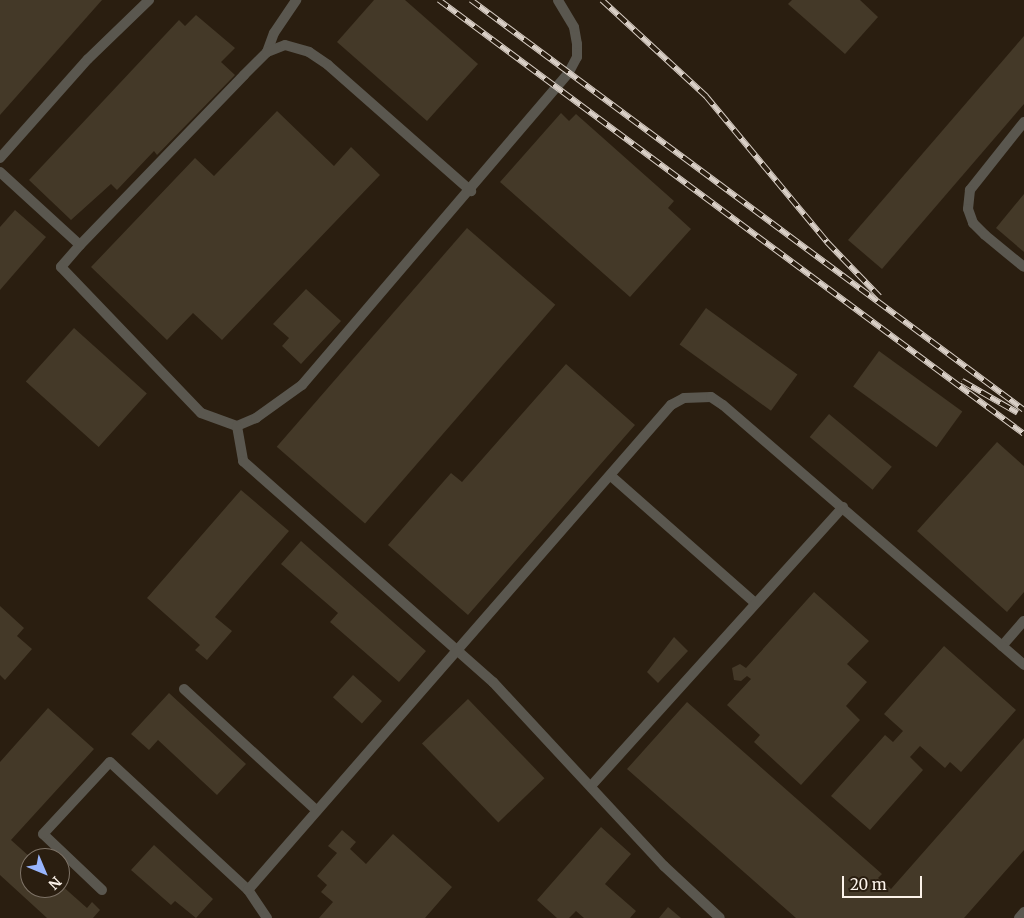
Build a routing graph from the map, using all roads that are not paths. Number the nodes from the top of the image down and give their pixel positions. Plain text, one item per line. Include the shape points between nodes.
1 (149, 0) edge
2 (296, 0) edge
3 (558, 0) edge
4 (267, 52) junction
5 (1024, 122) edge
6 (0, 158) edge
7 (0, 172) edge
8 (471, 191) junction
9 (80, 245) junction
10 (1024, 268) edge
11 (236, 426) junction
12 (611, 476) junction
13 (843, 507) junction
14 (754, 602) junction
15 (1024, 621) edge
16 (1002, 646) junction
17 (460, 652) junction
18 (1024, 665) edge
19 (184, 689) dead end
20 (591, 786) junction
21 (317, 811) junction
22 (102, 890) dead end
23 (248, 890) junction
24 (1024, 912) edge
25 (267, 918) edge
26 (720, 918) edge
27 (1019, 918) edge

1 - 6 lane via 88,59
2 - 4 lane via 274,33
3 - 8 lane via 574,27 577,57 558,88
4 - 8 lane via 285,45 295,47 328,65
4 - 9 lane
5 - 10 lane via 970,190 968,209 973,223
7 - 9 lane
8 - 11 lane via 302,385 256,418
9 - 11 lane via 61,267 201,413 220,423
11 - 17 lane via 244,460
12 - 13 lane via 671,405 697,395 711,397 723,405
12 - 14 lane
12 - 17 lane
13 - 14 lane
13 - 16 lane
14 - 20 lane
15 - 16 lane
16 - 18 lane
17 - 20 lane
17 - 21 lane
19 - 21 lane
20 - 26 lane via 664,866
21 - 23 lane
22 - 23 lane via 43,834 110,762
23 - 25 lane
24 - 27 lane

